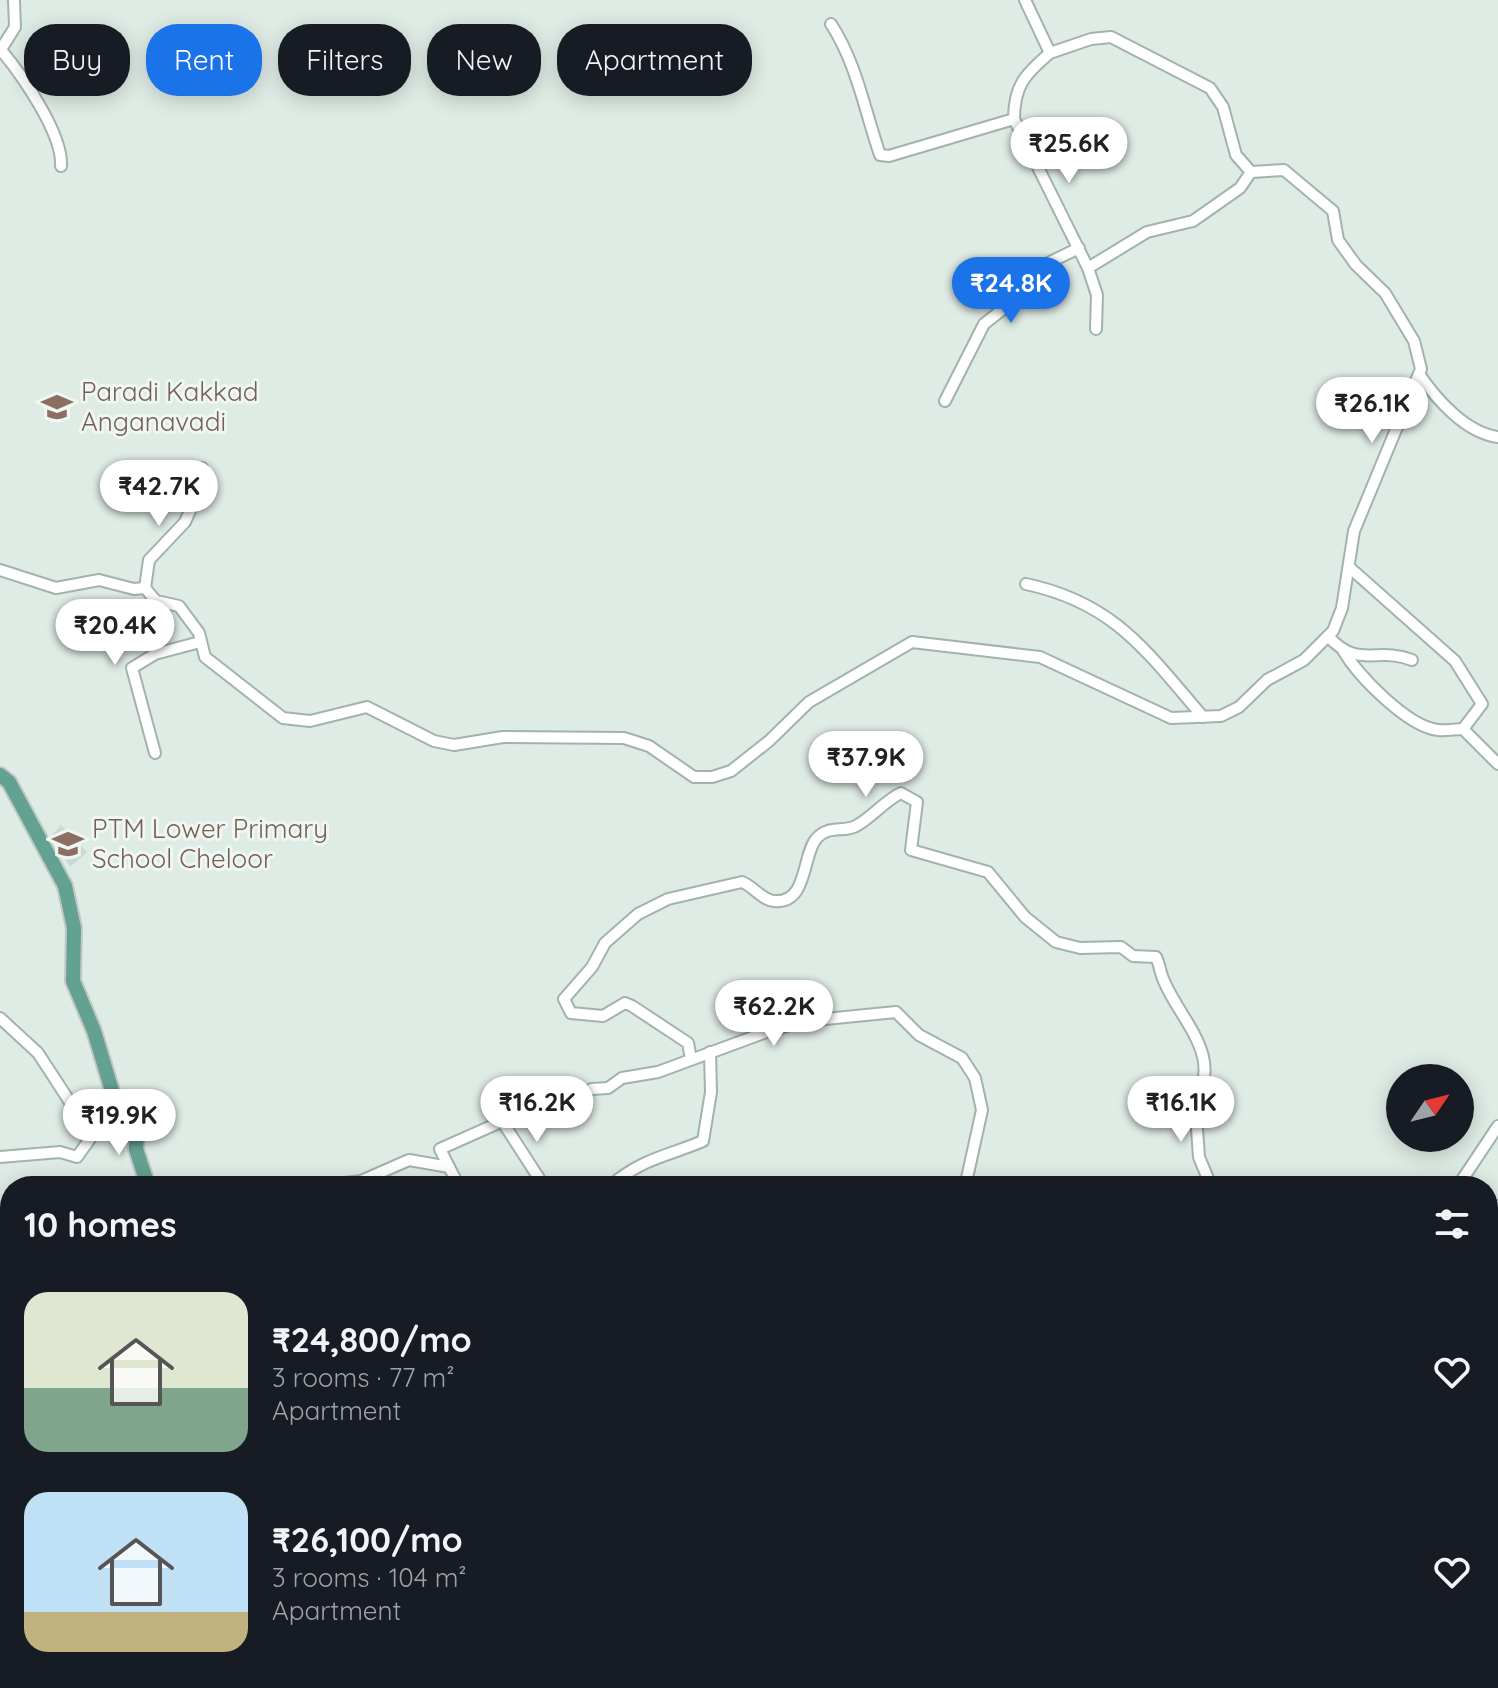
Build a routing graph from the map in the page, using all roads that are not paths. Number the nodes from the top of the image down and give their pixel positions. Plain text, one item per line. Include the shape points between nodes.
1 (14, 0) edge
2 (1025, 0) edge
3 (831, 24) dead end
4 (0, 50) edge
5 (1050, 53) junction
6 (1014, 119) junction
7 (61, 166) dead end
8 (1251, 172) junction
9 (1079, 248) junction
10 (1088, 268) junction
11 (1096, 329) dead end
12 (1419, 374) junction
13 (945, 401) dead end
14 (1498, 437) edge
15 (202, 468) dead end
16 (1349, 567) junction
17 (0, 570) edge
18 (1026, 584) dead end
19 (145, 588) junction
20 (1328, 636) junction
21 (200, 642) junction
22 (1343, 650) junction
23 (1412, 660) dead end
24 (1203, 717) junction
25 (1463, 729) junction
26 (155, 753) dead end
27 (1498, 764) edge
28 (0, 775) edge
29 (0, 1018) edge
30 (710, 1052) junction
31 (691, 1059) junction
32 (1194, 1087) dead end
33 (1194, 1102) junction
34 (122, 1109) junction
35 (502, 1121) junction
36 (1498, 1126) edge
37 (92, 1136) junction
38 (0, 1157) edge
39 (449, 1167) junction
40 (145, 1176) edge
41 (372, 1176) edge
42 (454, 1176) edge
43 (538, 1176) edge
44 (625, 1176) edge
45 (967, 1176) edge
46 (1207, 1176) edge
47 (1465, 1176) edge

1 - 4 street via 15,27
2 - 5 street
3 - 6 street via 848,50 880,155
4 - 7 street via 26,79 62,152
5 - 6 street via 1024,74 1014,95
5 - 8 street via 1111,37 1210,88 1223,107 1236,155
6 - 9 street
8 - 10 street via 1240,188 1193,221 1147,232
8 - 12 street via 1284,170 1333,211 1342,246 1385,293 1414,341
9 - 10 street
9 - 13 street via 1046,264 984,324
10 - 11 street via 1097,295
12 - 14 street via 1432,394 1480,435
12 - 16 street via 1364,501
15 - 19 street via 199,491 185,522 149,560
16 - 20 street via 1339,621
16 - 25 street via 1455,661 1482,704
17 - 19 street via 56,588 99,580
18 - 24 street via 1064,592 1135,636
19 - 21 street via 156,601 179,606
20 - 22 street
20 - 24 street via 1304,660 1259,685 1239,707
21 - 24 street via 205,657 283,718 310,721 367,707 434,741 454,745 503,737 624,738 649,746 694,777 731,771 809,702 912,642 1040,657 1171,718
21 - 26 street via 155,654 132,668
22 - 23 street via 1373,656 1395,653
22 - 25 street via 1356,672 1410,717 1435,730
25 - 27 street
28 - 34 main road via 9,782 65,886 74,928 73,981
29 - 37 street via 38,1053
30 - 31 street
30 - 44 street via 711,1092 703,1141 668,1151
30 - 45 street via 805,1021 896,1012 919,1035 962,1058 975,1078 982,1110
31 - 33 street via 688,1043 632,1006 625,1003 603,1016 571,1013 565,1004 568,991 592,967 605,943 654,905 742,882 766,898 784,898 802,883 815,840 833,828 852,829 901,793 917,802 911,850 988,872 1025,917 1056,942 1080,948 1121,947 1133,956 1156,957 1164,983 1199,1043 1205,1080
31 - 35 street
32 - 33 street
33 - 46 street via 1199,1157
34 - 37 street
34 - 40 main road via 138,1121 136,1149
35 - 39 street via 440,1149
35 - 43 street
36 - 47 street
37 - 38 street via 77,1157 60,1152
39 - 41 street via 409,1160
39 - 42 street

